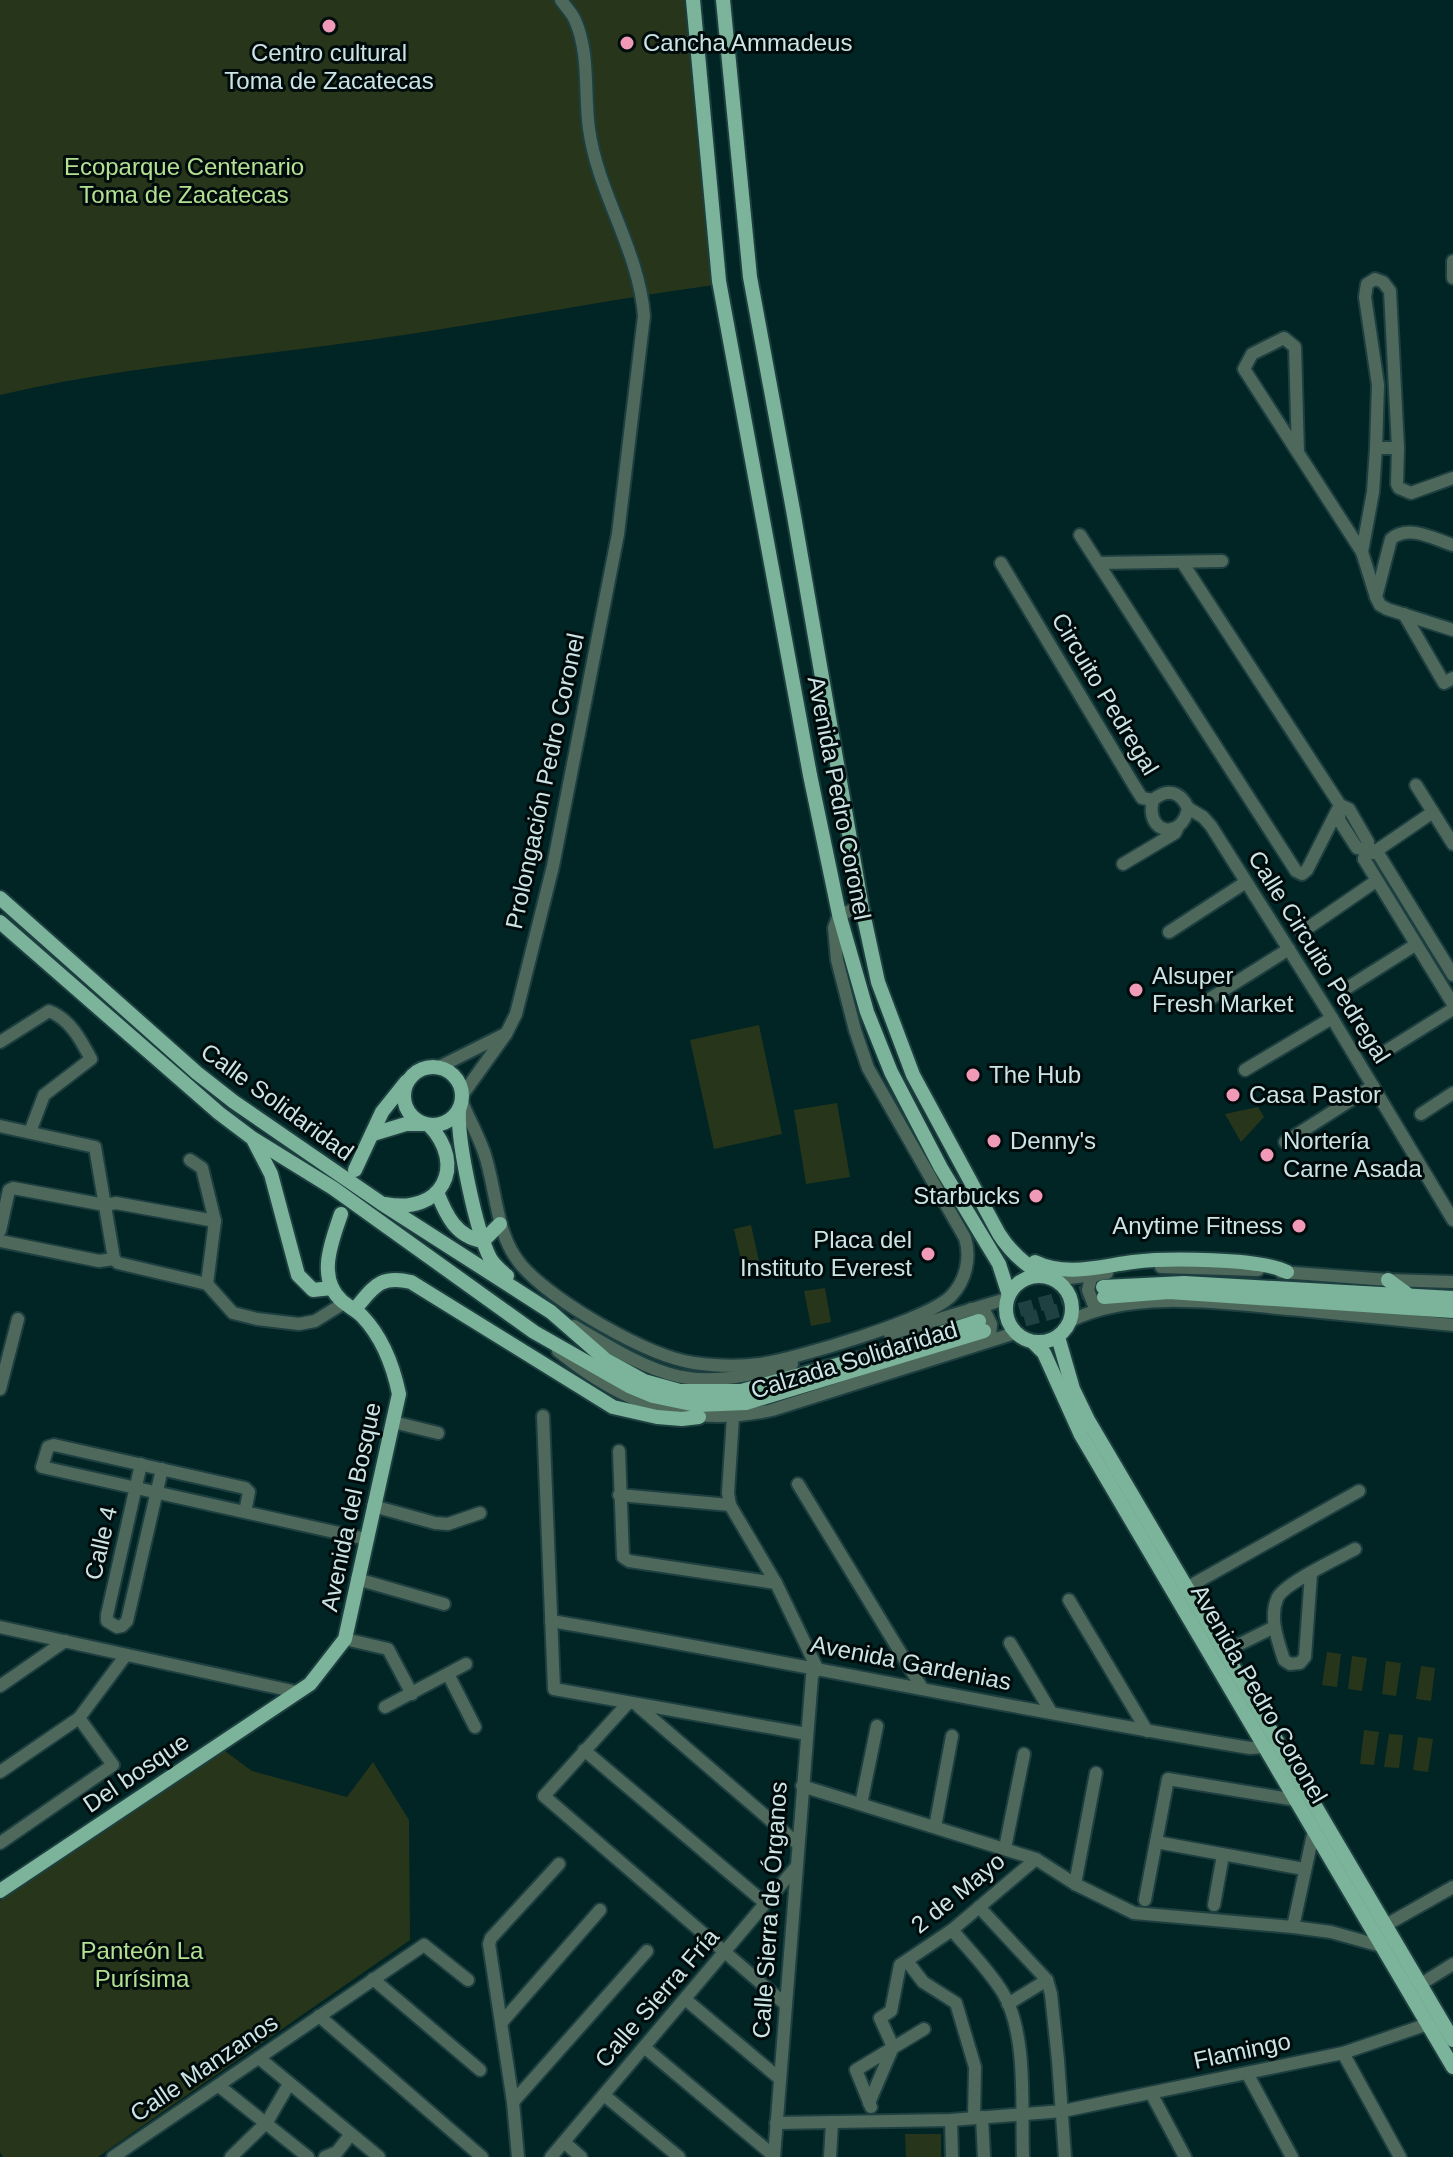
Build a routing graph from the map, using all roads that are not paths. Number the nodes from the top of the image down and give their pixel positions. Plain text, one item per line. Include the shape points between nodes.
1 (561, 0) edge
2 (693, 0) edge
3 (723, 0) edge
4 (1453, 261) edge
5 (1453, 278) edge
6 (1376, 448) junction
7 (1398, 448) junction
8 (1298, 453) junction
9 (1453, 478) edge
10 (1080, 535) dead end
11 (1453, 545) edge
12 (1362, 554) junction
13 (1386, 558) junction
14 (1222, 561) dead end
15 (1182, 562) junction
16 (1001, 563) dead end
17 (1098, 563) junction
18 (1376, 597) junction
19 (1404, 614) junction
20 (1453, 630) edge
21 (1453, 678) edge
22 (1416, 785) dead end
23 (1153, 800) junction
24 (1340, 805) junction
25 (1188, 808) junction
26 (1433, 812) junction
27 (1177, 828) junction
28 (1453, 844) edge
29 (1368, 853) junction
30 (1123, 864) dead end
31 (1376, 881) junction
32 (1246, 882) junction
33 (0, 898) edge
34 (862, 908) junction
35 (839, 914) junction
36 (0, 922) edge
37 (1169, 932) dead end
38 (1302, 932) dead end
39 (1415, 945) junction
40 (1289, 949) junction
41 (1453, 975) edge
42 (1347, 988) dead end
43 (1208, 1000) dead end
44 (1453, 1006) edge
45 (1332, 1018) junction
46 (506, 1034) junction
47 (0, 1042) edge
48 (1386, 1051) dead end
49 (439, 1067) junction
50 (1245, 1070) dead end
51 (409, 1079) junction
52 (1373, 1086) junction
53 (1453, 1093) edge
54 (901, 1094) junction
55 (461, 1102) junction
56 (1421, 1114) dead end
57 (426, 1124) junction
58 (0, 1126) edge
59 (941, 1128) junction
60 (30, 1132) junction
61 (373, 1134) junction
62 (252, 1138) junction
63 (1285, 1142) dead end
64 (954, 1153) junction
65 (190, 1160) dead end
66 (355, 1170) dead end
67 (437, 1192) junction
68 (381, 1203) junction
69 (105, 1205) junction
70 (341, 1214) dead end
71 (1453, 1220) edge
72 (215, 1221) junction
73 (500, 1224) junction
74 (0, 1231) edge
75 (0, 1241) edge
76 (483, 1241) junction
77 (114, 1259) junction
78 (1287, 1272) junction
79 (1050, 1278) junction
80 (1388, 1280) junction
81 (1453, 1282) edge
82 (207, 1284) junction
83 (332, 1288) junction
84 (1102, 1292) junction
85 (1407, 1294) junction
86 (1007, 1295) junction
87 (1453, 1298) edge
88 (533, 1302) junction
89 (350, 1306) junction
90 (964, 1310) junction
91 (1453, 1311) edge
92 (551, 1312) junction
93 (18, 1319) dead end
94 (1070, 1321) junction
95 (1453, 1325) edge
96 (534, 1332) junction
97 (1015, 1333) junction
98 (1058, 1337) junction
99 (1033, 1342) junction
100 (978, 1345) junction
101 (0, 1389) edge
102 (543, 1416) dead end
103 (699, 1417) junction
104 (733, 1417) junction
105 (393, 1422) junction
106 (438, 1433) dead end
107 (619, 1451) dead end
108 (141, 1464) junction
109 (162, 1469) junction
110 (798, 1484) dead end
111 (136, 1488) junction
112 (1359, 1491) dead end
113 (156, 1493) junction
114 (619, 1495) junction
115 (730, 1505) junction
116 (373, 1506) junction
117 (245, 1512) junction
118 (480, 1513) dead end
119 (366, 1539) junction
120 (1355, 1549) dead end
121 (1311, 1574) junction
122 (357, 1579) junction
123 (776, 1583) junction
124 (1180, 1592) junction
125 (1069, 1600) dead end
126 (444, 1604) dead end
127 (551, 1621) junction
128 (0, 1627) edge
129 (1274, 1627) junction
130 (345, 1639) junction
131 (65, 1641) junction
132 (1010, 1643) dead end
133 (1224, 1652) junction
134 (126, 1655) junction
135 (466, 1664) dead end
136 (817, 1668) junction
137 (448, 1674) junction
138 (0, 1686) edge
139 (922, 1688) junction
140 (297, 1692) junction
141 (412, 1694) junction
142 (632, 1704) junction
143 (385, 1707) dead end
144 (1051, 1712) junction
145 (79, 1718) junction
146 (877, 1726) dead end
147 (475, 1727) dead end
148 (1147, 1731) junction
149 (807, 1734) junction
150 (952, 1736) dead end
151 (1263, 1747) junction
152 (584, 1750) junction
153 (1024, 1754) dead end
154 (0, 1772) edge
155 (1096, 1773) dead end
156 (802, 1786) junction
157 (1296, 1800) junction
158 (861, 1804) junction
159 (1321, 1815) junction
160 (935, 1827) junction
161 (1312, 1829) junction
162 (1156, 1842) junction
163 (0, 1843) edge
164 (798, 1844) junction
165 (1005, 1848) junction
166 (1223, 1855) junction
167 (1036, 1859) junction
168 (559, 1864) dead end
169 (796, 1867) junction
170 (1304, 1869) junction
171 (1075, 1884) junction
172 (1453, 1887) edge
173 (0, 1891) edge
174 (1145, 1900) dead end
175 (765, 1903) junction
176 (1214, 1905) dead end
177 (979, 1907) junction
178 (600, 1910) dead end
179 (1386, 1925) junction
180 (1293, 1927) junction
181 (952, 1930) junction
182 (1381, 1946) junction
183 (647, 1951) dead end
184 (725, 1953) junction
185 (907, 1961) junction
186 (1453, 1964) edge
187 (373, 1979) junction
188 (468, 1980) dead end
189 (1047, 1980) junction
190 (1421, 1984) junction
191 (685, 1999) junction
192 (785, 2004) junction
193 (1008, 2004) junction
194 (319, 2016) junction
195 (502, 2022) junction
196 (1428, 2024) junction
197 (924, 2029) dead end
198 (1453, 2040) edge
199 (644, 2047) junction
200 (893, 2047) junction
201 (1343, 2053) junction
202 (259, 2058) junction
203 (1453, 2067) edge
204 (480, 2070) dead end
205 (1247, 2073) junction
206 (780, 2079) junction
207 (289, 2084) junction
208 (219, 2086) junction
209 (1151, 2093) junction
210 (604, 2095) junction
211 (513, 2102) junction
212 (869, 2103) junction
213 (1063, 2111) junction
214 (1022, 2114) junction
215 (978, 2118) junction
216 (951, 2120) junction
217 (876, 2121) junction
218 (267, 2122) junction
219 (832, 2122) junction
220 (776, 2123) junction
221 (351, 2134) junction
222 (564, 2142) junction
223 (333, 2155) edge
224 (113, 2157) edge
225 (231, 2157) edge
226 (308, 2157) edge
227 (379, 2157) edge
228 (482, 2157) edge
229 (518, 2157) edge
230 (551, 2157) edge
231 (581, 2157) edge
232 (679, 2157) edge
233 (774, 2157) edge
234 (830, 2157) edge
235 (952, 2157) edge
236 (984, 2157) edge
237 (1023, 2157) edge
238 (1065, 2157) edge
239 (1185, 2157) edge
240 (1292, 2157) edge
241 (1400, 2157) edge

1 - 46 street, Prolongación Pedro Coronel via 575,19 585,64 589,129 598,169 635,263 643,329 618,534 553,866 516,1014
2 - 35 main road, Avenida Pedro Coronel via 719,281
3 - 34 main road, Avenida Pedro Coronel via 750,277
4 - 5 street
6 - 7 street
6 - 7 street via 1378,385 1365,297 1367,284 1375,279 1390,291
6 - 12 street
7 - 9 street via 1399,488 1411,493
8 - 8 street via 1244,369 1252,354 1284,338 1295,347
8 - 12 street
10 - 17 street
11 - 13 street via 1412,531 1398,533
12 - 13 street
12 - 18 street
13 - 18 street
14 - 15 street
15 - 17 street
15 - 24 street
16 - 23 street, Circuito Pedregal via 1142,798
17 - 24 street via 1296,871 1307,870
18 - 19 street via 1380,605
19 - 20 street
19 - 21 street via 1444,683
22 - 26 street
23 - 25 street, Circuito Pedregal via 1173,792
23 - 27 street via 1154,823 1165,830
24 - 29 street via 1349,809 1368,842
25 - 27 street via 1186,820
25 - 32 street, Calle Circuito Pedregal via 1211,826
26 - 28 street
26 - 29 street
27 - 30 street
29 - 31 street
29 - 41 street
31 - 38 street
31 - 39 street
32 - 37 street
32 - 40 street, Calle Circuito Pedregal
33 - 68 main road, Calle Solidaridad via 221,1093
34 - 35 street
34 - 59 main road, Avenida Pedro Coronel via 878,982 898,1039
35 - 54 main road, Avenida Pedro Coronel via 867,1012
35 - 73 street via 834,928 837,960 868,1068 965,1238 968,1262 952,1295 940,1306 791,1357 736,1366 693,1363 648,1350 557,1297 519,1262
36 - 62 main road, Calle Solidaridad
39 - 42 street
39 - 44 street
40 - 43 street
40 - 45 street, Calle Circuito Pedregal
44 - 48 street
45 - 50 street
45 - 52 street, Calle Circuito Pedregal
46 - 49 street
46 - 55 street, Prolongación Pedro Coronel
47 - 60 street via 49,1011 78,1034 91,1059 44,1095
49 - 51 main road via 422,1069
49 - 55 main road via 453,1074
51 - 57 main road via 404,1101 411,1116
51 - 61 main road via 382,1112
52 - 63 street
52 - 71 street, Calle Circuito Pedregal
53 - 56 street
54 - 59 street via 903,1087 913,1088 932,1124
54 - 86 main road, Avenida Pedro Coronel via 999,1264
55 - 57 main road via 446,1123
55 - 73 street via 484,1154
55 - 76 main road via 461,1148
57 - 61 main road
57 - 67 main road via 446,1149 448,1161 447,1176
58 - 60 street
59 - 64 main road, Avenida Pedro Coronel
60 - 69 street via 95,1147
61 - 66 main road
62 - 83 main road via 271,1174 298,1275 313,1290
62 - 96 main road, Calle Solidaridad via 333,1188
64 - 78 main road via 966,1162 1010,1242 1043,1266 1069,1270 1191,1260
64 - 79 main road, Avenida Pedro Coronel via 1005,1245
65 - 72 street via 202,1168
67 - 68 main road via 413,1206
67 - 76 main road via 452,1223 468,1237
68 - 88 main road, Calle Solidaridad
69 - 72 street
69 - 74 street via 13,1188
69 - 77 street
70 - 83 main road via 328,1260
72 - 82 street
73 - 76 main road
75 - 77 street via 99,1261
76 - 88 main road via 493,1264
77 - 82 street
78 - 80 street
78 - 84 street via 1161,1267
79 - 84 street
79 - 86 main road via 1024,1279
79 - 94 main road via 1069,1293
80 - 81 street
80 - 85 main road
82 - 89 street via 233,1313 257,1319 299,1324
83 - 89 main road, Avenida del Bosque
84 - 85 main road via 1184,1283
84 - 91 main road
84 - 94 street via 1089,1312
84 - 95 street via 1138,1303 1200,1303
85 - 87 main road
86 - 90 street, Calzada Solidaridad
86 - 97 main road via 1006,1314
88 - 92 main road, Calle Solidaridad
89 - 103 main road via 377,1284 395,1278 411,1282 613,1407 657,1417
89 - 105 main road, Avenida del Bosque via 365,1318 392,1360 399,1394
90 - 92 street, Calzada Solidaridad via 762,1373 704,1381 634,1361
90 - 100 street via 984,1310 990,1320 990,1336
92 - 96 main road, Calzada Solidaridad via 606,1360 644,1381 697,1393 767,1386 982,1326 765,1399 712,1405 668,1400 629,1386
93 - 101 street
94 - 98 main road
96 - 103 street, Calzada Solidaridad via 619,1393 659,1410
97 - 99 main road
97 - 100 street, Calzada Solidaridad
98 - 99 main road
98 - 124 main road, Avenida Pedro Coronel via 1073,1389
99 - 124 main road, Avenida Pedro Coronel via 1044,1353 1070,1414
100 - 104 street, Calzada Solidaridad via 772,1410
102 - 127 street
103 - 104 street, Calzada Solidaridad
104 - 115 street
105 - 106 street
105 - 116 main road, Avenida del Bosque
107 - 114 street
108 - 109 street
108 - 111 street, Calle 4
108 - 111 street via 54,1445 48,1447 42,1467
109 - 113 street
109 - 117 street via 245,1488
110 - 139 street
111 - 113 street
111 - 113 street, Calle 4 via 107,1615 117,1627 127,1621
112 - 124 street
113 - 117 street
114 - 115 street
114 - 123 street via 623,1557 629,1561
115 - 123 street
116 - 118 street via 448,1524
116 - 119 main road, Avenida del Bosque
117 - 119 street
119 - 122 main road, Avenida del Bosque
120 - 121 street
121 - 129 street via 1280,1592
121 - 129 street via 1305,1657 1300,1663 1284,1660
122 - 126 street
122 - 130 main road, Avenida del Bosque
123 - 136 street
124 - 133 main road, Avenida Pedro Coronel
124 - 151 main road, Avenida Pedro Coronel
125 - 148 street
127 - 136 street, Avenida Gardenias
127 - 142 street via 554,1689
128 - 131 street
129 - 133 street
130 - 140 main road, Avenida del Bosque via 310,1684
130 - 141 street via 388,1649
131 - 134 street
131 - 138 street
132 - 144 street
133 - 159 main road, Avenida Pedro Coronel
134 - 140 street
134 - 145 street
135 - 137 street
136 - 139 street, Avenida Gardenias
136 - 149 street, Calle Sierra de Órganos
137 - 141 street
137 - 147 street
139 - 144 street, Avenida Gardenias
140 - 173 main road, Del bosque
141 - 143 street
142 - 149 street
142 - 152 street
142 - 164 street
144 - 148 street, Avenida Gardenias
145 - 154 street
145 - 163 street via 113,1765
146 - 158 street
148 - 151 street, Avenida Gardenias
149 - 156 street, Calle Sierra de Órganos
150 - 160 street
151 - 157 main road, Avenida Pedro Coronel
152 - 175 street
152 - 184 street via 544,1796
153 - 165 street
155 - 171 street
156 - 158 street
156 - 164 street, Calle Sierra de Órganos
157 - 161 main road, Avenida Pedro Coronel
157 - 162 street via 1168,1779
158 - 160 street
159 - 161 street
159 - 179 main road, Avenida Pedro Coronel
160 - 165 street
161 - 170 street
161 - 182 main road, Avenida Pedro Coronel
162 - 166 street
162 - 174 street
164 - 169 street, Calle Sierra de Órganos
165 - 167 street
166 - 170 street
166 - 176 street
167 - 171 street
167 - 177 street, 2 de Mayo
168 - 195 street via 491,1938
169 - 175 street, Calle Sierra Fría
169 - 192 street, Calle Sierra de Órganos
170 - 180 street
171 - 180 street via 1144,1915
172 - 179 street
175 - 184 street, Calle Sierra Fría
177 - 181 street, 2 de Mayo
177 - 189 street
178 - 195 street
179 - 190 main road, Avenida Pedro Coronel
180 - 182 street
181 - 185 street, 2 de Mayo
181 - 193 street, 2 de Mayo
182 - 196 main road, Avenida Pedro Coronel
183 - 211 street
184 - 191 street, Calle Sierra Fría
184 - 192 street
185 - 200 street via 900,1965 891,2011 880,2018
185 - 215 street via 923,1982 956,2003 975,2067
186 - 190 street
187 - 188 street, Calle Manzanos via 424,1945
187 - 194 street, Calle Manzanos
187 - 204 street
189 - 193 street
189 - 213 street
190 - 198 main road, Avenida Pedro Coronel
191 - 199 street, Calle Sierra Fría
191 - 206 street
192 - 206 street, Calle Sierra de Órganos
193 - 214 street, 2 de Mayo via 1017,2033
194 - 202 street, Calle Manzanos
194 - 228 street
195 - 211 street
196 - 201 street, Flamingo
196 - 203 main road, Avenida Pedro Coronel
197 - 200 street
199 - 210 street, Calle Sierra Fría
199 - 233 street
200 - 212 street
200 - 212 street via 856,2070
201 - 205 street, Flamingo
201 - 241 street
202 - 207 street
202 - 208 street, Calle Manzanos
205 - 209 street, Flamingo
205 - 240 street
206 - 220 street, Calle Sierra de Órganos
207 - 218 street
207 - 221 street
208 - 218 street
208 - 224 street, Calle Manzanos
209 - 213 street, Flamingo
209 - 239 street
210 - 222 street, Calle Sierra Fría
210 - 232 street
211 - 229 street
212 - 217 street
213 - 214 street, Flamingo
213 - 238 street
214 - 215 street, Flamingo
214 - 237 street, 2 de Mayo
215 - 216 street, Flamingo
215 - 236 street
216 - 217 street, Flamingo
216 - 235 street
217 - 219 street, Flamingo
218 - 225 street
218 - 226 street
219 - 220 street, Flamingo
219 - 234 street
220 - 233 street, Calle Sierra de Órganos
221 - 223 street
221 - 227 street
222 - 230 street, Calle Sierra Fría
222 - 231 street

